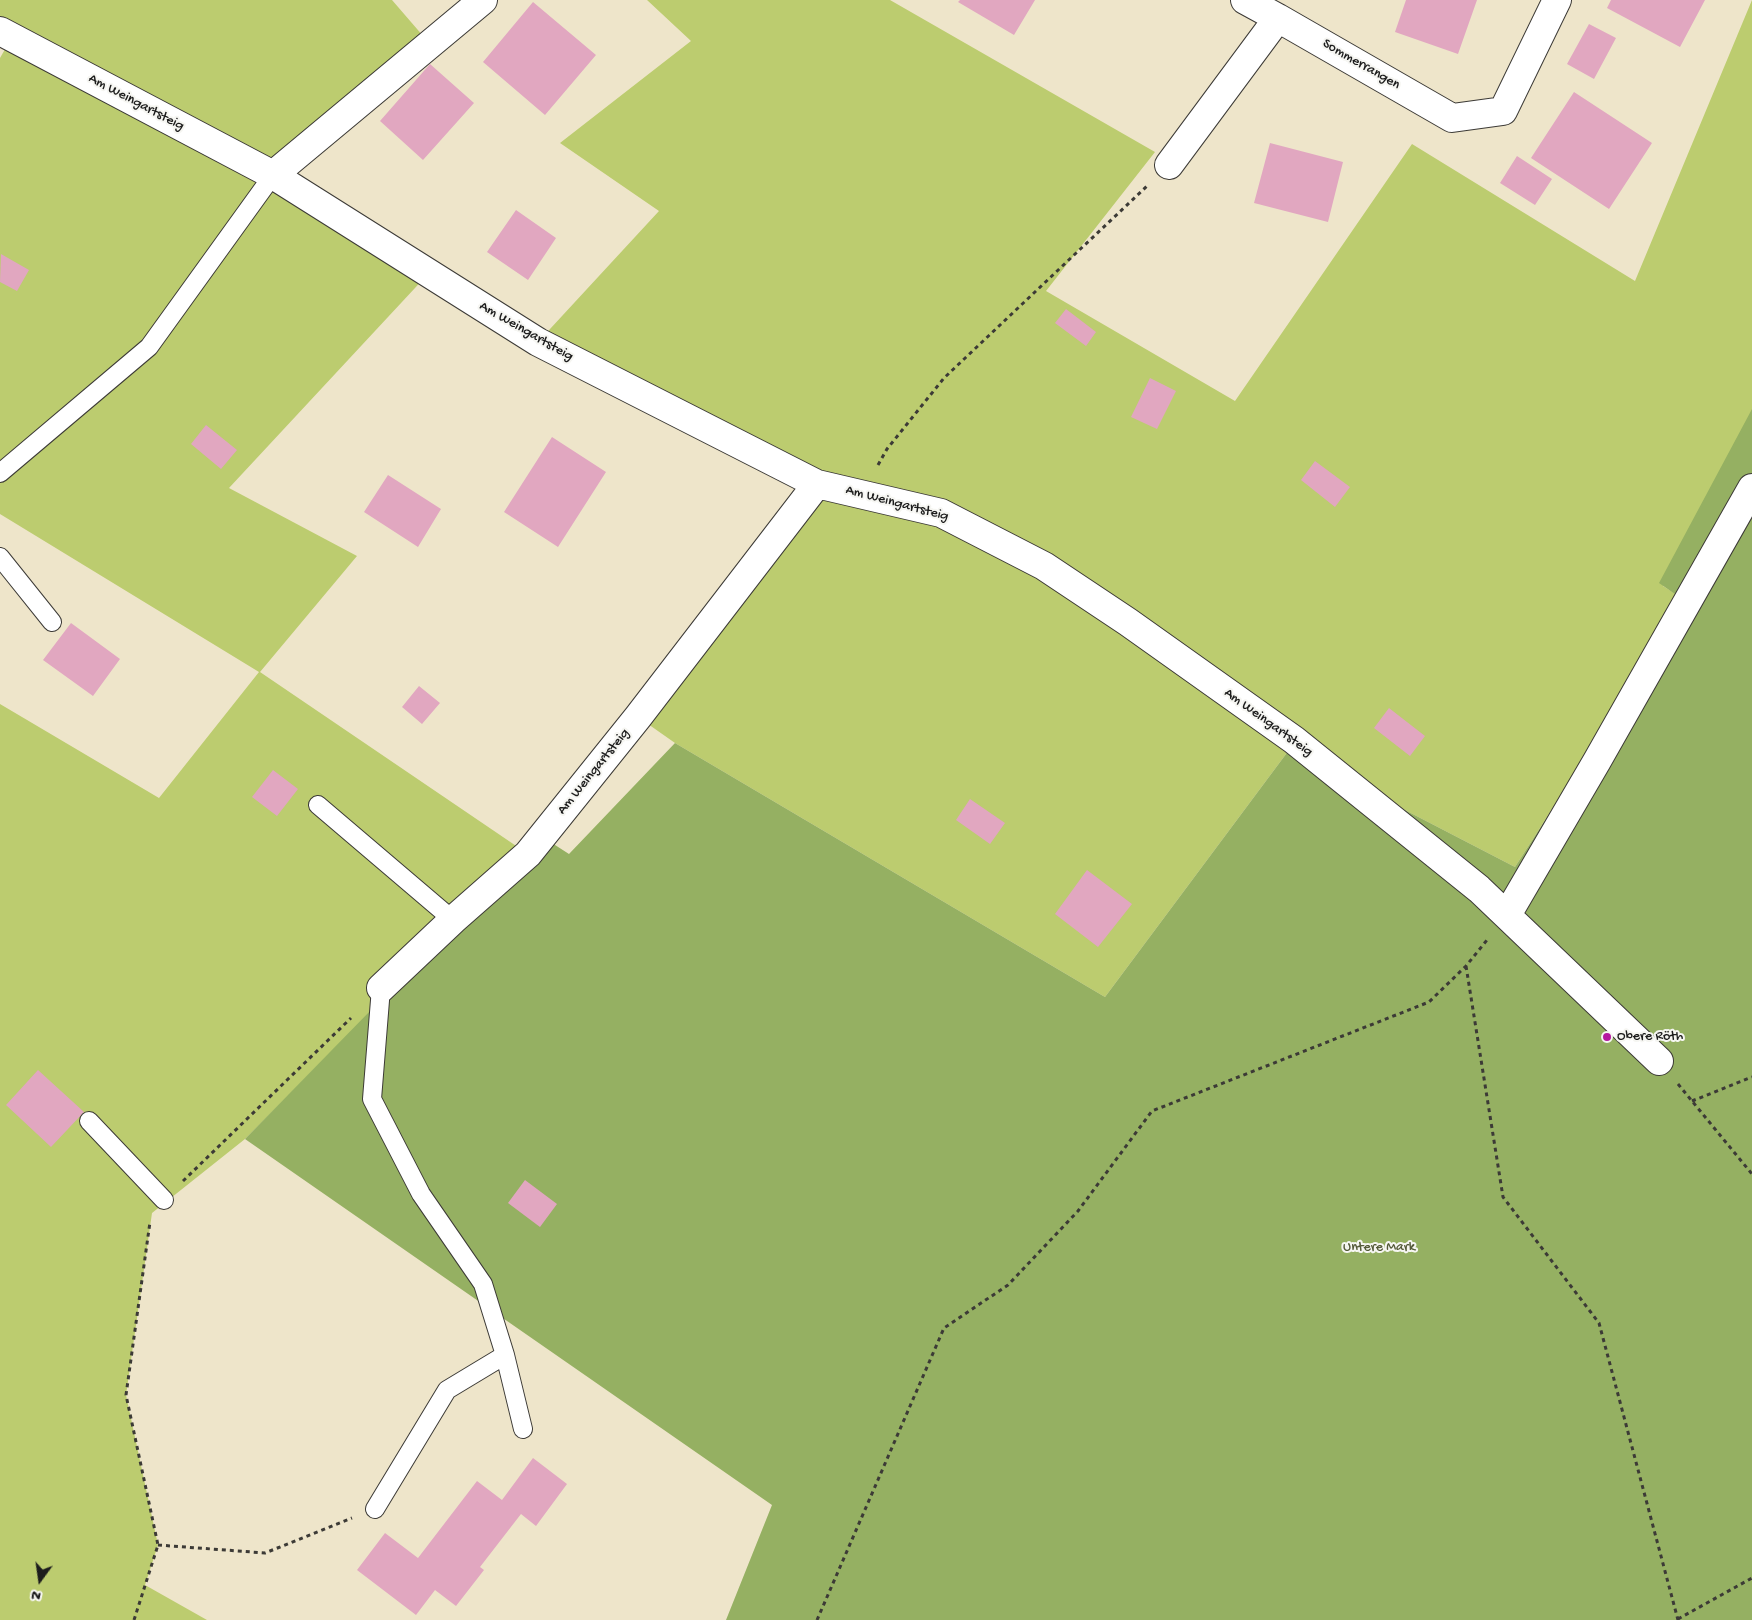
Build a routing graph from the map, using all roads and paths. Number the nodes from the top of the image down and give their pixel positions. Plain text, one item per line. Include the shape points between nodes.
1 (483, 0) edge
2 (1245, 0) edge
3 (1557, 0) edge
4 (1278, 18) junction
5 (0, 31) edge
6 (1169, 165) joint
7 (273, 175) junction
8 (0, 472) edge
9 (817, 484) junction
10 (1752, 488) edge
11 (863, 493) junction
12 (0, 557) edge
13 (52, 622) dead end
14 (318, 805) dead end
15 (1506, 915) junction
16 (453, 920) junction
17 (1466, 966) junction
18 (381, 988) junction
19 (1659, 1061) joint
20 (1752, 1077) edge
21 (1692, 1101) junction
22 (88, 1120) dead end
23 (1752, 1174) edge
24 (164, 1200) junction
25 (505, 1355) junction
26 (523, 1429) dead end
27 (375, 1509) joint
28 (158, 1545) junction
29 (1752, 1578) edge
30 (134, 1620) edge
31 (817, 1620) edge
32 (1678, 1620) edge

1 - 7 street
2 - 4 street
3 - 4 street, Sommerrangen via 1503,111 1452,118
4 - 6 street
5 - 7 street, Am Weingartsteig
6 - 11 path via 944,378 887,449
7 - 8 lane via 150,347
7 - 9 street, Am Weingartsteig via 538,342
9 - 11 street, Am Weingartsteig
9 - 16 street, Am Weingartsteig via 528,854
10 - 15 street
11 - 15 street, Am Weingartsteig via 941,513 1044,566 1294,740 1479,889
12 - 13 lane
14 - 16 lane
15 - 17 path
15 - 19 street, Am Weingartsteig
16 - 18 street, Am Weingartsteig
17 - 31 path via 1428,1002 1152,1111 1078,1211 1008,1286 944,1328
17 - 32 path via 1503,1197 1599,1323
18 - 24 path
18 - 25 lane via 372,1099 421,1194 483,1284
19 - 21 path
20 - 21 path
21 - 23 path
22 - 24 lane
24 - 28 path via 152,1213 126,1395
25 - 26 lane
25 - 27 lane via 448,1390
27 - 28 path via 265,1553
28 - 30 path
29 - 32 path

